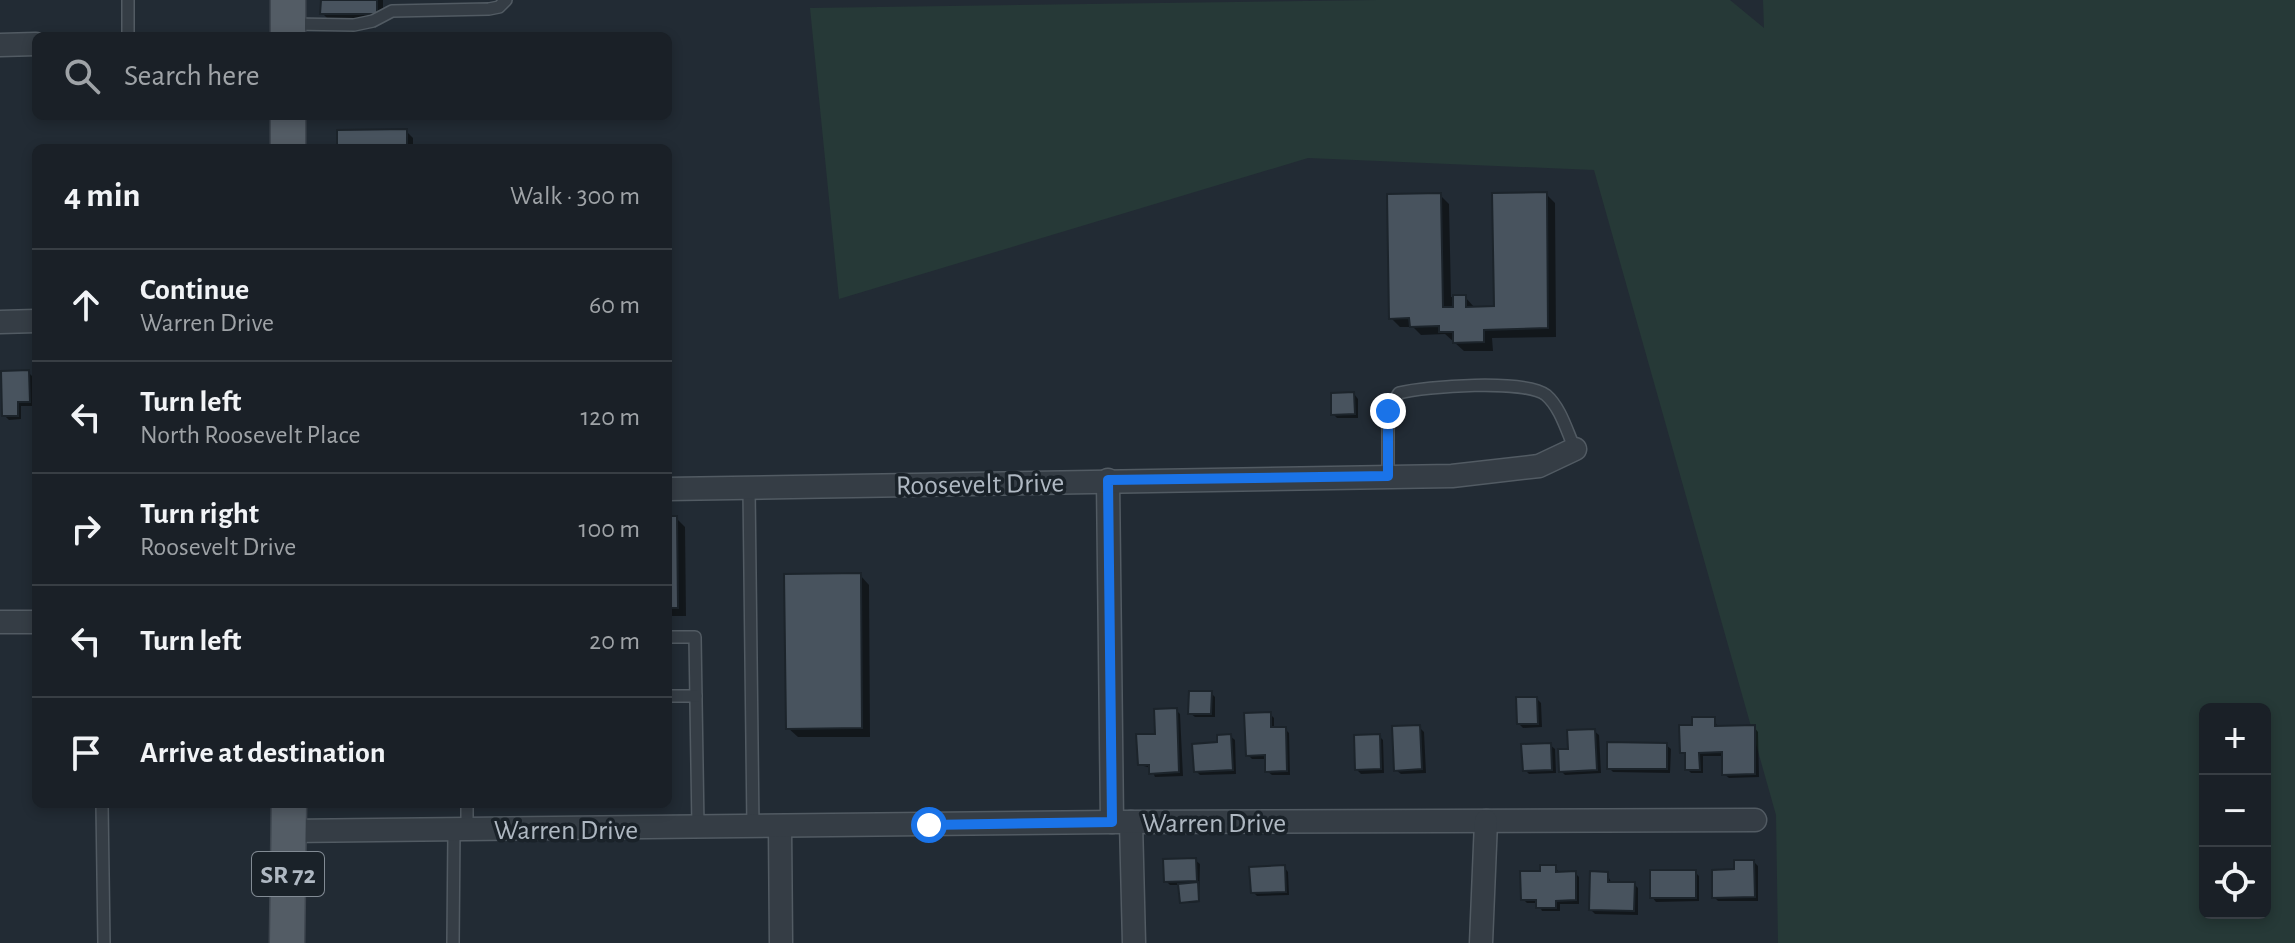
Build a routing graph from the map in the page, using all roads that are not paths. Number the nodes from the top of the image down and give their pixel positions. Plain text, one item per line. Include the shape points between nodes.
1 (128, 0) edge
2 (506, 0) edge
3 (294, 21) edge
4 (128, 32) edge
5 (32, 44) edge
6 (0, 45) edge
7 (288, 120) edge
8 (288, 144) edge
9 (32, 321) edge
10 (0, 322) edge
11 (1575, 449) joint
12 (1388, 476) junction
13 (1108, 480) junction
14 (749, 488) junction
15 (672, 489) edge
16 (0, 622) edge
17 (32, 622) edge
18 (672, 637) edge
19 (672, 696) edge
20 (696, 696) junction
21 (102, 808) edge
22 (466, 808) edge
23 (289, 817) edge
24 (1755, 820) dead end
25 (1486, 821) junction
26 (1122, 822) junction
27 (753, 827) junction
28 (780, 827) junction
29 (698, 828) junction
30 (461, 830) junction
31 (104, 943) edge
32 (287, 943) edge
33 (453, 943) edge
34 (781, 943) edge
35 (1134, 943) edge
36 (1481, 943) edge

1 - 4 lane
2 - 3 lane via 489,9 392,11 373,21
5 - 6 street
7 - 8 main road
9 - 10 street
11 - 12 street, Roosevelt Drive via 1539,466 1508,472
11 - 12 lane via 1545,394 1526,387 1418,388 1399,393 1388,411
12 - 13 street, Roosevelt Drive
13 - 14 street, Roosevelt Drive
13 - 26 street
14 - 15 street, Roosevelt Drive
14 - 27 lane
16 - 17 street
18 - 20 lane via 695,637
19 - 20 lane
20 - 29 lane
21 - 31 lane
22 - 30 lane
23 - 30 street, Warren Drive
23 - 32 main road, SR 72
24 - 25 street, Warren Drive
25 - 26 street, Warren Drive
25 - 36 street
26 - 28 street, Warren Drive
26 - 35 street
27 - 28 street, Warren Drive
27 - 29 street, Warren Drive
28 - 34 street
29 - 30 street, Warren Drive
30 - 33 lane

